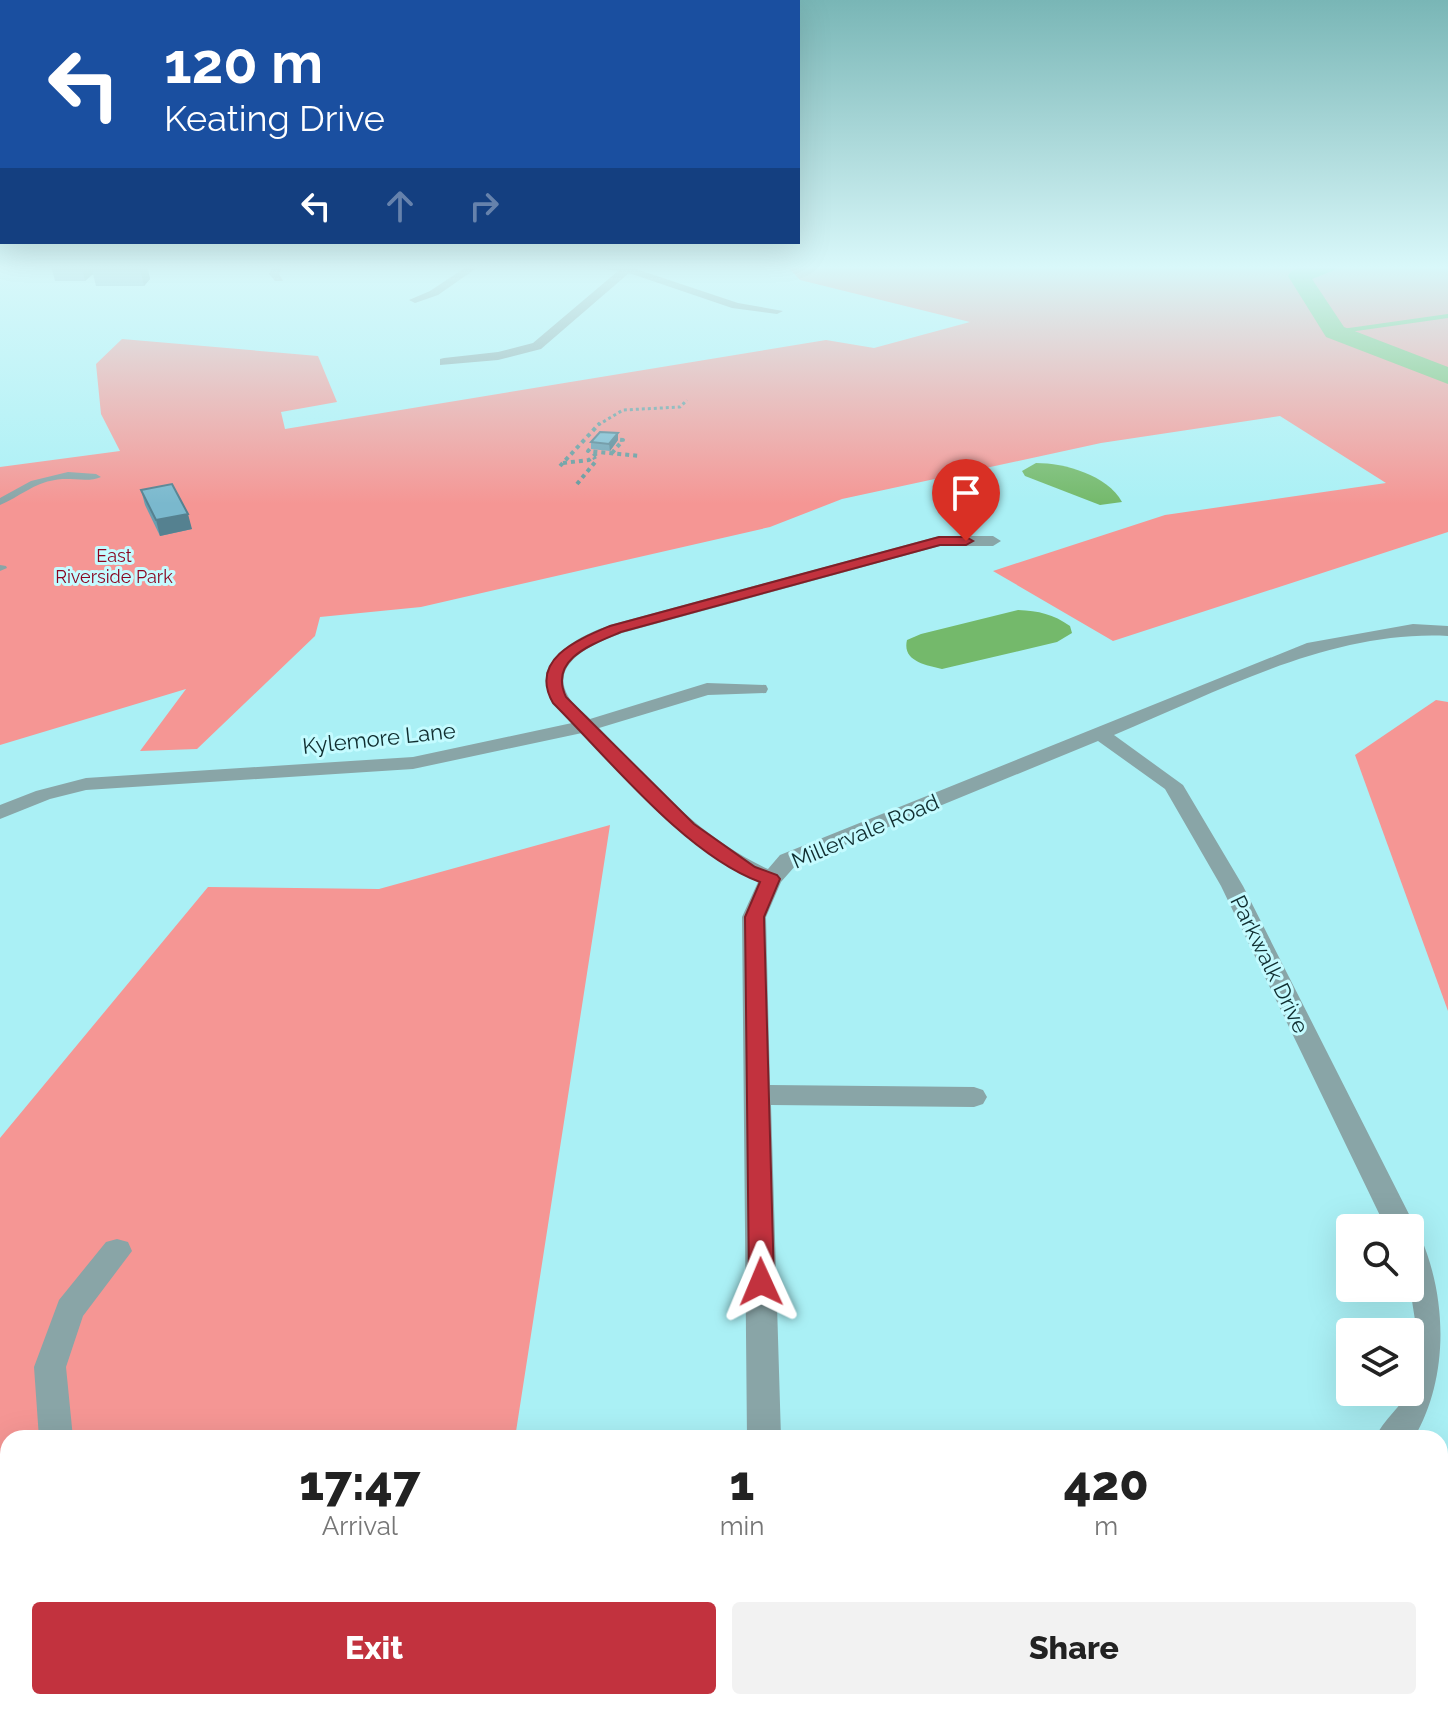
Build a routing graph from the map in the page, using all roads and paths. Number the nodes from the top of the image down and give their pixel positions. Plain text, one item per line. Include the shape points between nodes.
1 (538, 345) edge
2 (444, 362) dead end
3 (687, 400) dead end
4 (599, 438) edge
5 (611, 439) edge
6 (599, 452) junction
7 (612, 453) junction
8 (640, 456) dead end
9 (594, 457) junction
10 (96, 477) dead end
11 (577, 484) dead end
12 (0, 502) edge
13 (993, 541) dead end
14 (1448, 631) edge
15 (759, 689) dead end
16 (587, 726) junction
17 (1099, 733) junction
18 (0, 813) edge
19 (771, 879) junction
20 (758, 1095) junction
21 (974, 1097) dead end
22 (1394, 1214) edge
23 (117, 1251) dead end
24 (1424, 1285) edge
25 (55, 1430) edge
26 (764, 1430) edge
27 (1399, 1430) edge

1 - 2 street
3 - 9 path via 680,407 615,410 561,464
4 - 6 path via 588,451
5 - 7 path via 623,440
6 - 7 path
6 - 9 path
7 - 8 path
9 - 11 path
10 - 12 lane via 62,474 30,484
13 - 16 street via 939,541 595,636 573,647 554,673 559,699
14 - 17 street, Millervale Road via 1413,629 1313,647
15 - 16 street, Kylemore Lane via 707,689
16 - 18 street, Kylemore Lane via 413,763 86,784
16 - 19 street via 687,828 749,871
17 - 19 street, Millervale Road via 788,860
17 - 22 street, Parkwalk Drive via 1173,785 1232,886
19 - 20 street, Millervale Road via 754,917
20 - 21 street
20 - 26 street, Millervale Road
23 - 25 street via 70,1309 50,1367
24 - 27 street via 1433,1310 1433,1370 1417,1409

